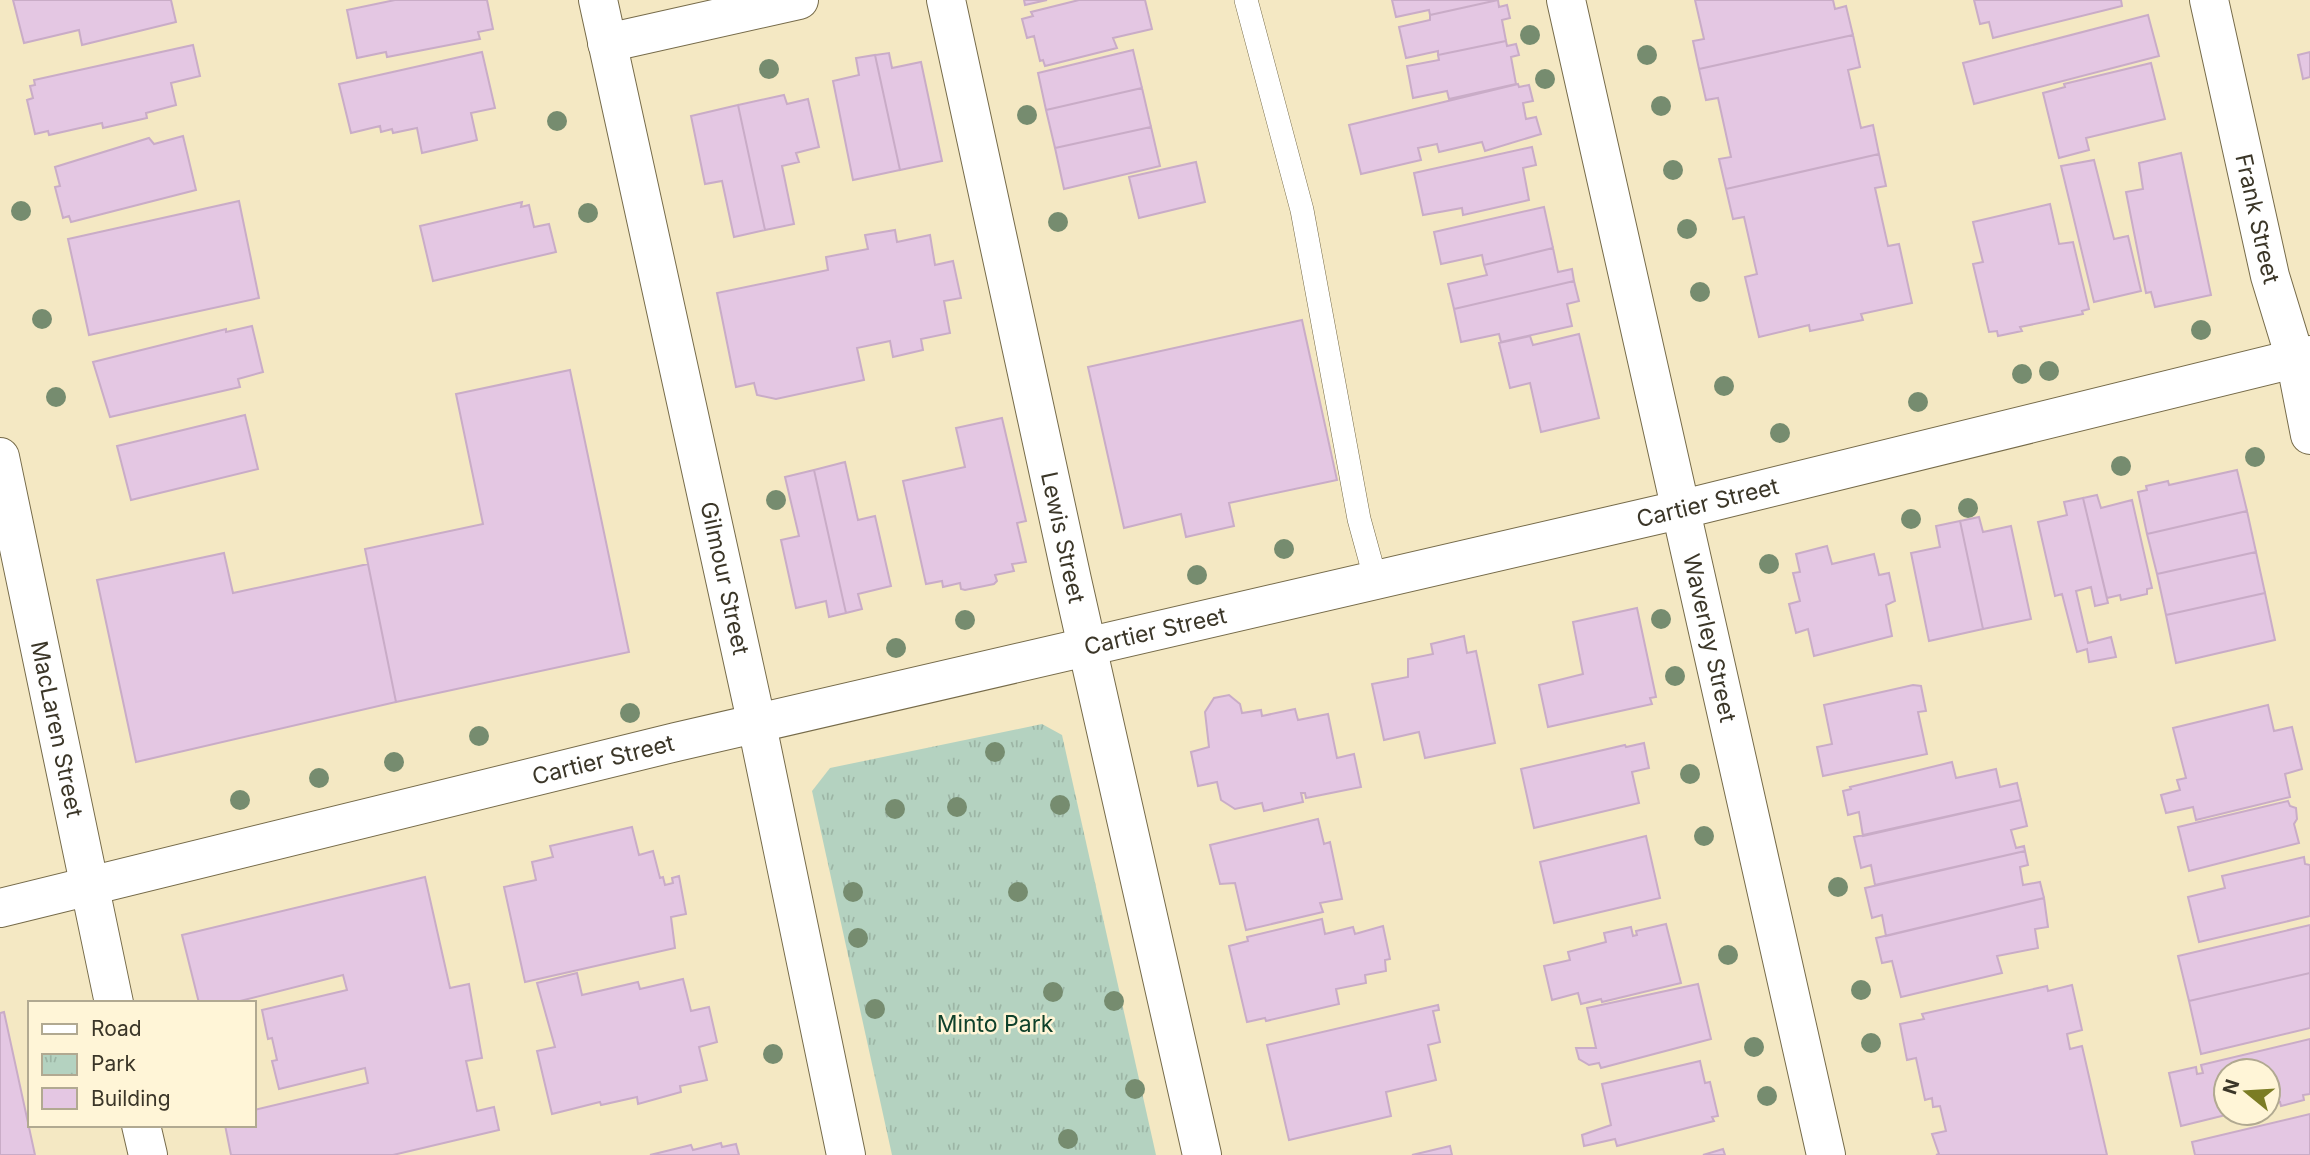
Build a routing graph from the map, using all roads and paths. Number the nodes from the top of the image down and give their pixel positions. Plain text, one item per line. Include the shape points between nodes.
1 (598, 0) edge
2 (799, 0) edge
3 (946, 0) edge
4 (1245, 0) edge
5 (1566, 0) edge
6 (2209, 0) edge
7 (607, 44) junction
8 (2303, 357) edge
9 (2310, 435) edge
10 (0, 457) edge
11 (1683, 509) junction
12 (1376, 581) junction
13 (1087, 647) junction
14 (757, 725) junction
15 (88, 887) junction
16 (0, 908) edge
17 (114, 1001) edge
18 (141, 1127) edge
19 (148, 1155) edge
20 (846, 1155) edge
21 (1202, 1155) edge
22 (1826, 1155) edge

1 - 7 street, Gilmour Street
2 - 7 street
3 - 13 street, Lewis Street
4 - 12 lane via 1301,210
5 - 11 street, Waverley Street
6 - 8 street, Frank Street via 2270,276
7 - 14 street, Gilmour Street
8 - 9 street, Frank Street
8 - 11 street, Cartier Street
10 - 15 street, MacLaren Street
11 - 12 street, Cartier Street
11 - 22 street, Waverley Street
12 - 13 street, Cartier Street
13 - 14 street, Cartier Street
13 - 21 street, Lewis Street
14 - 15 street, Cartier Street
14 - 20 street, Gilmour Street
15 - 16 street, Cartier Street
15 - 17 street, MacLaren Street
18 - 19 street

